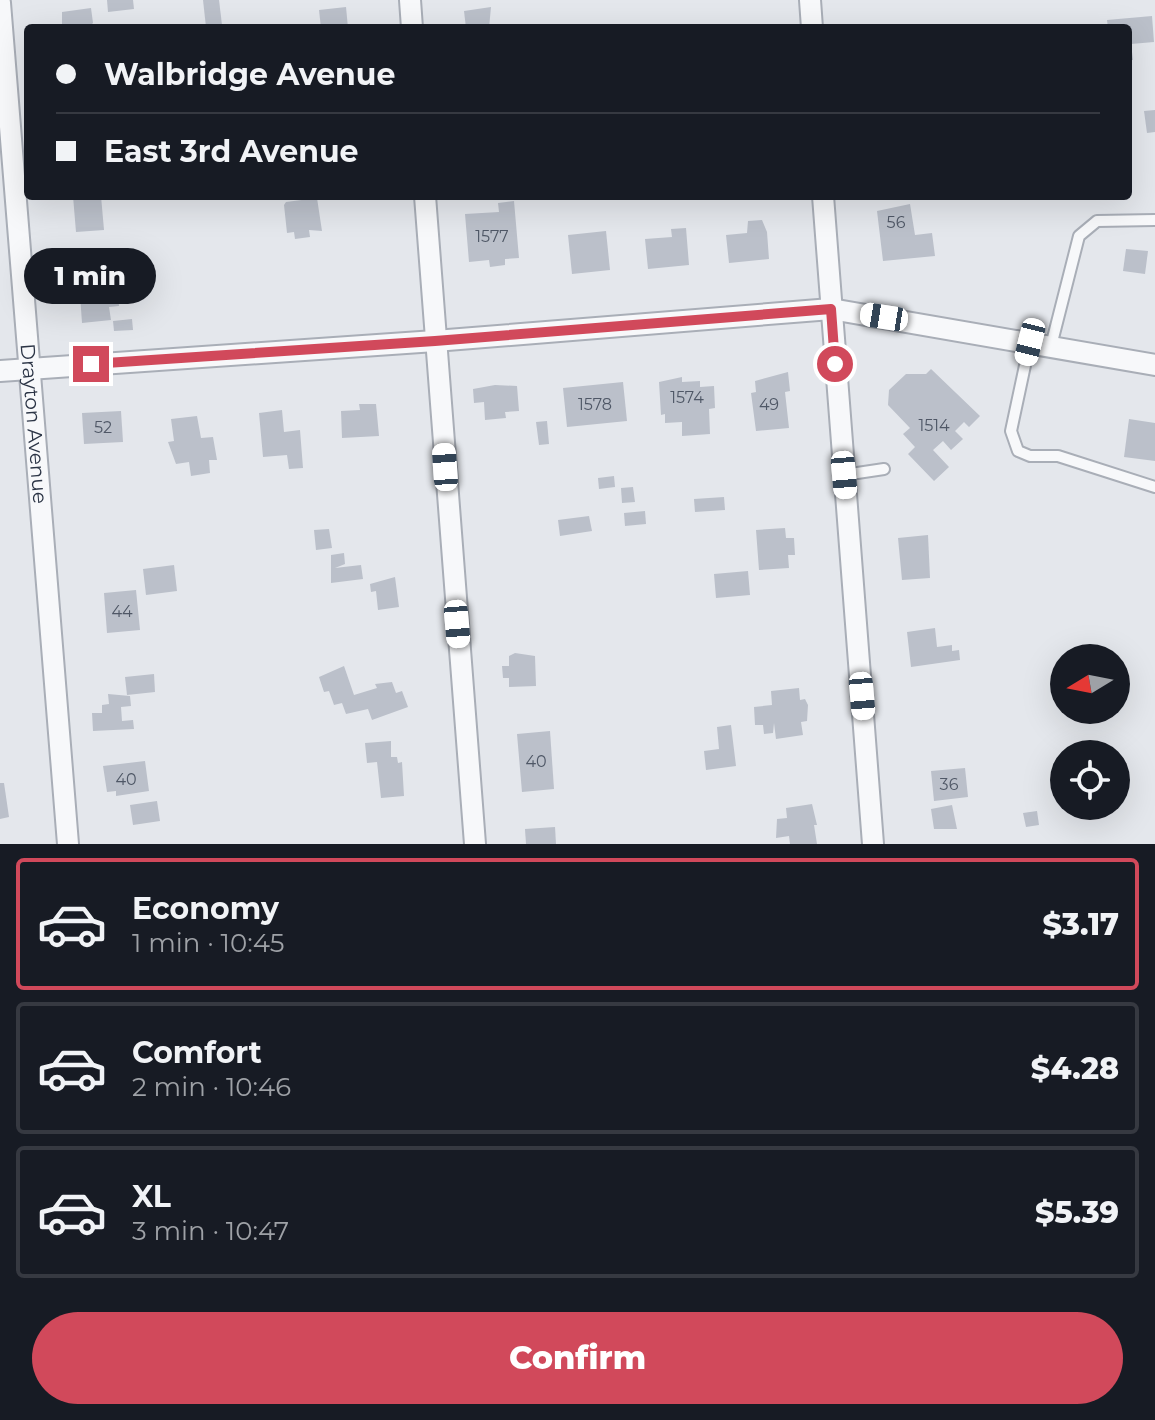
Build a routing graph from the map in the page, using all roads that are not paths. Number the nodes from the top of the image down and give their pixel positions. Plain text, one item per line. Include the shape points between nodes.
1 (410, 0) edge
2 (810, 0) edge
3 (0, 3) edge
4 (412, 24) edge
5 (812, 24) edge
6 (425, 200) edge
7 (823, 200) edge
8 (1155, 220) edge
9 (831, 309) junction
10 (435, 341) junction
11 (1030, 342) junction
12 (1051, 346) junction
13 (1155, 365) edge
14 (29, 369) junction
15 (0, 371) edge
16 (884, 469) dead end
17 (844, 475) junction
18 (1155, 487) edge
19 (68, 844) edge
20 (475, 844) edge
21 (873, 844) edge

1 - 4 street
2 - 5 street
3 - 14 street, Drayton Avenue
6 - 10 street
7 - 9 street
8 - 12 lane via 1097,221 1079,236
9 - 10 street
9 - 11 street
9 - 17 street
10 - 14 street
10 - 20 street
11 - 12 street
11 - 18 lane via 1011,431 1018,451 1058,456
12 - 13 street
14 - 15 street
14 - 19 street, Drayton Avenue
16 - 17 lane
17 - 21 street

